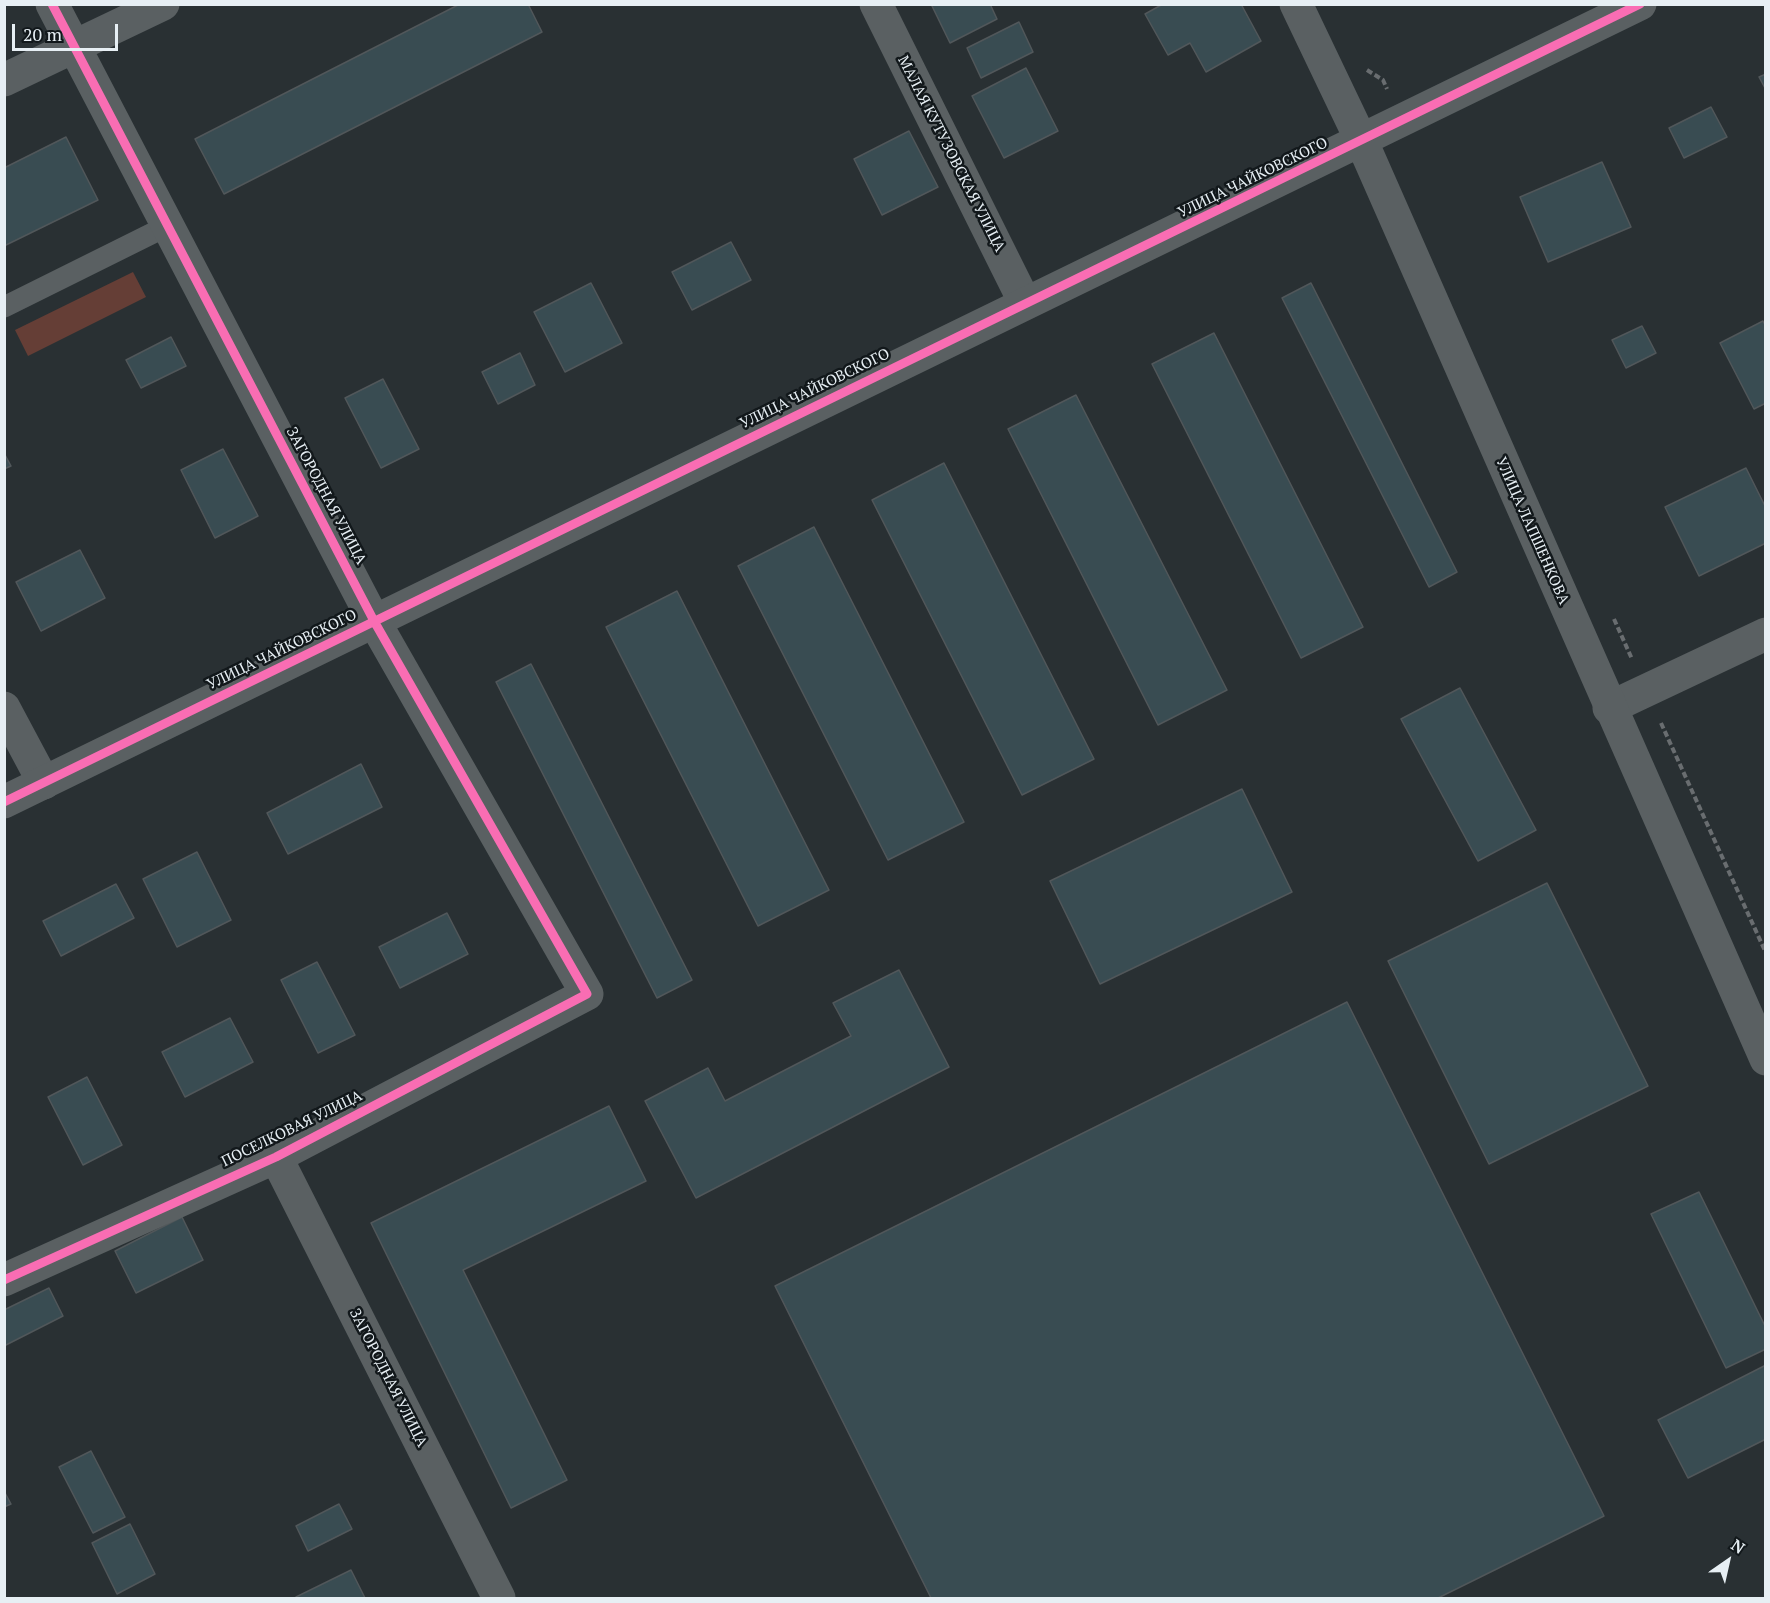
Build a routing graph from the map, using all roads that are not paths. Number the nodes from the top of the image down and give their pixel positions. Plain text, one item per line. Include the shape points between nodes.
1 (52, 4) edge
2 (163, 4) edge
3 (876, 4) edge
4 (1296, 4) edge
5 (1640, 4) edge
6 (73, 48) junction
7 (4, 80) edge
8 (1362, 142) junction
9 (167, 226) junction
10 (1025, 303) junction
11 (4, 307) edge
12 (374, 621) junction
13 (1766, 634) edge
14 (4, 708) edge
15 (1609, 708) junction
16 (44, 783) junction
17 (4, 802) edge
18 (587, 994) joint
19 (1766, 1059) edge
20 (276, 1157) junction
21 (4, 1280) edge
22 (499, 1599) edge

1 - 6 street, ЗАГОРОДНАЯ УЛИЦА
2 - 6 street
3 - 10 street, МАЛАЯ КУТУЗОВСКАЯ УЛИЦА
4 - 8 street, УЛИЦА ЛАПШЕНКОВА
5 - 8 street, УЛИЦА ЧАЙКОВСКОГО
6 - 7 street
6 - 9 street, ЗАГОРОДНАЯ УЛИЦА
8 - 10 street, УЛИЦА ЧАЙКОВСКОГО
8 - 15 street, УЛИЦА ЛАПШЕНКОВА
9 - 11 lane
9 - 12 street, ЗАГОРОДНАЯ УЛИЦА
10 - 12 street, УЛИЦА ЧАЙКОВСКОГО
12 - 16 street, УЛИЦА ЧАЙКОВСКОГО
12 - 18 street, ЗАГОРОДНАЯ УЛИЦА
13 - 15 street
14 - 16 street
15 - 19 street, УЛИЦА ЛАПШЕНКОВА
16 - 17 street, УЛИЦА ЧАЙКОВСКОГО
18 - 20 street, ПОСЕЛКОВАЯ УЛИЦА
20 - 21 street, ПОСЕЛКОВАЯ УЛИЦА
20 - 22 street, ЗАГОРОДНАЯ УЛИЦА

